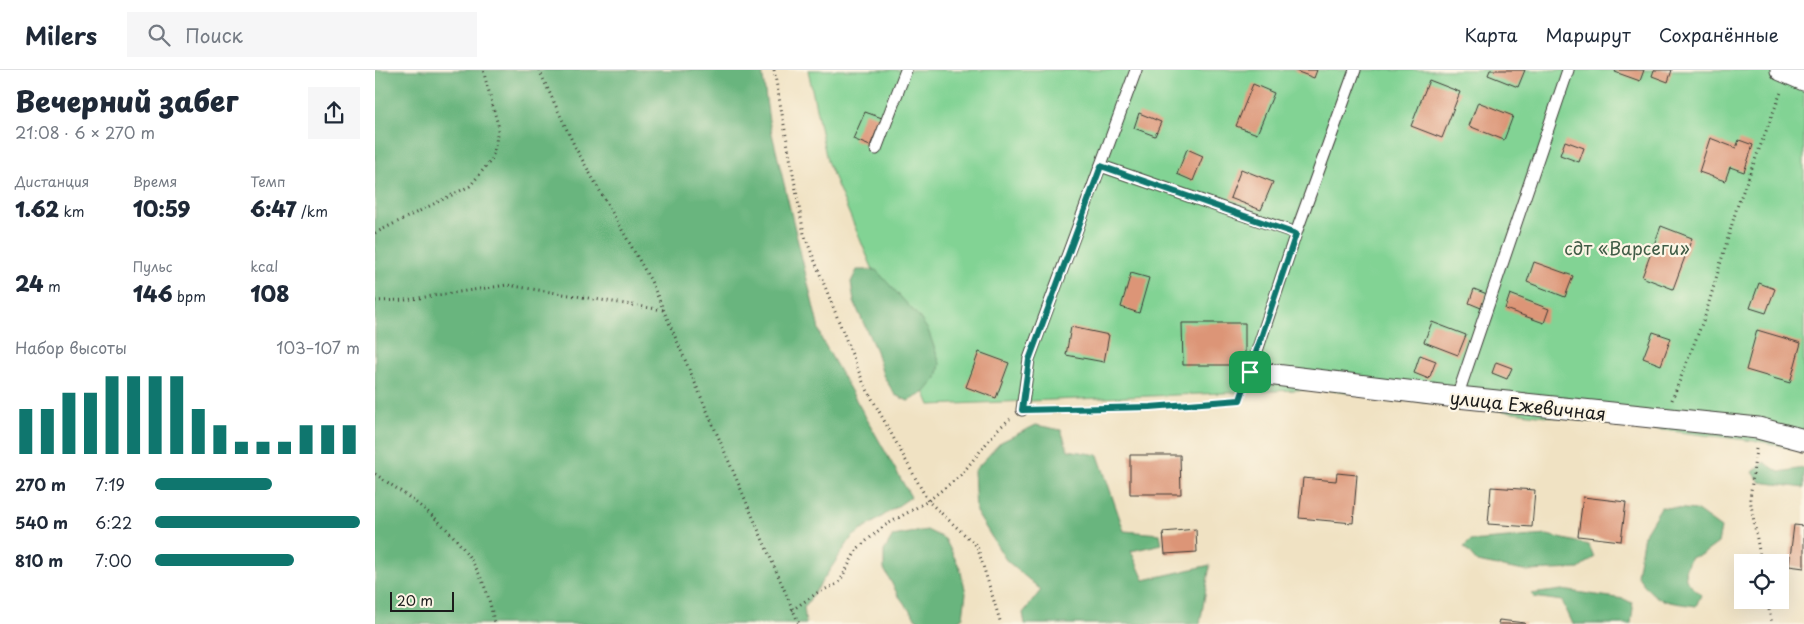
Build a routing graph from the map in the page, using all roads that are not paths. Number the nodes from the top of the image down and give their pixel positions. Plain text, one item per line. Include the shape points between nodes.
1 (906, 70) edge
2 (1136, 70) edge
3 (1355, 70) edge
4 (1568, 70) edge
5 (876, 149) dead end
6 (1101, 166) junction
7 (1296, 234) junction
8 (1250, 372) joint
9 (1457, 397) junction
10 (1022, 410) road end
11 (1804, 440) edge

1 - 5 lane
2 - 6 lane
3 - 7 lane
4 - 9 lane
6 - 7 lane
6 - 10 lane via 1029,360
7 - 8 lane
8 - 9 street, улица Ежевичная
9 - 11 street, улица Ежевичная via 1758,428

